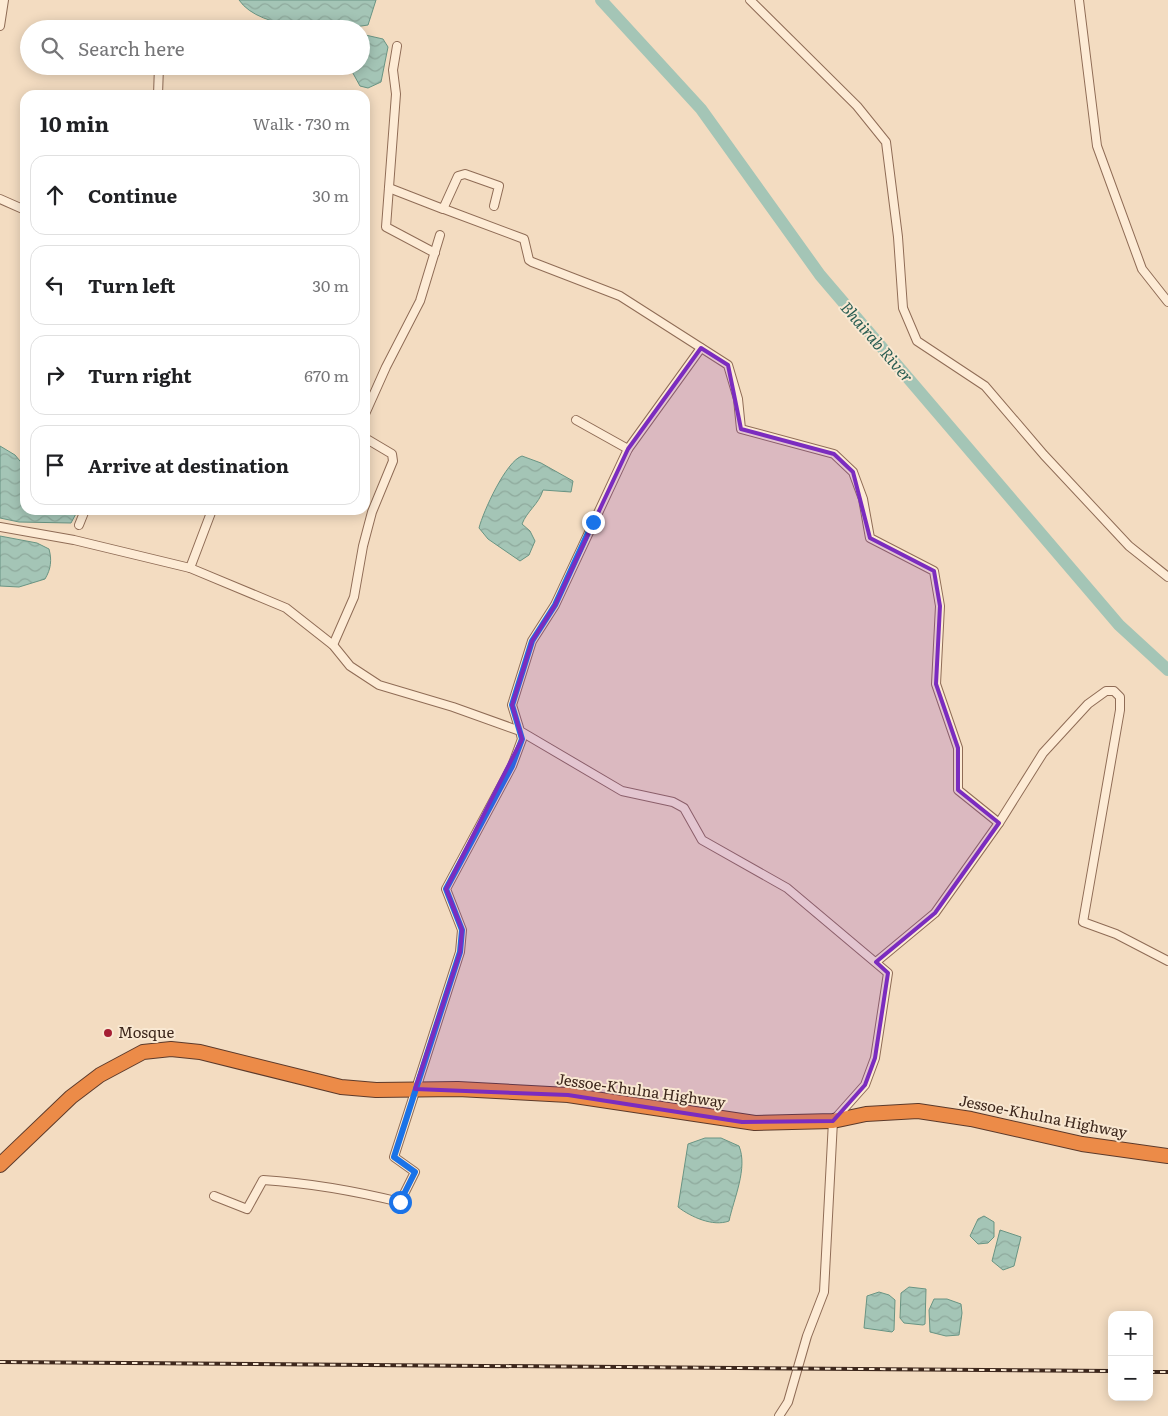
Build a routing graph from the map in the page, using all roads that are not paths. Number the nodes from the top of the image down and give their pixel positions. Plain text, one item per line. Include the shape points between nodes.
1 (4, 0) edge
2 (750, 0) edge
3 (1079, 0) edge
4 (0, 26) edge
5 (396, 46) dead end
6 (159, 75) edge
7 (158, 90) edge
8 (389, 188) junction
9 (0, 199) edge
10 (494, 206) dead end
11 (20, 208) edge
12 (444, 209) junction
13 (440, 235) dead end
14 (435, 253) junction
15 (1168, 302) edge
16 (701, 348) junction
17 (370, 403) edge
18 (576, 420) dead end
19 (370, 441) edge
20 (628, 449) junction
21 (83, 515) edge
22 (210, 515) edge
23 (79, 525) dead end
24 (0, 527) edge
25 (190, 568) junction
26 (1168, 577) edge
27 (333, 645) junction
28 (520, 731) junction
29 (999, 823) junction
30 (1168, 961) edge
31 (876, 962) junction
32 (415, 1089) junction
33 (833, 1121) junction
34 (1168, 1156) edge
35 (0, 1166) edge
36 (214, 1196) dead end
37 (780, 1416) edge

1 - 4 street
2 - 26 street via 857,106 886,142 903,308 917,341 985,386 1129,546
3 - 15 street via 1098,146 1142,269
5 - 8 street
6 - 7 street
8 - 12 street
8 - 14 street via 387,228
9 - 11 street
10 - 12 street via 499,186 465,174 458,176
12 - 16 street via 524,239 532,262 620,296
13 - 14 street
14 - 17 street via 420,301
16 - 20 street
16 - 29 street via 728,365 738,399 741,429 834,454 853,472 863,499 870,538 934,571 940,606 936,684 958,748 958,790
18 - 20 street
19 - 27 street via 392,454 393,461 362,546 354,597
20 - 28 street via 555,605 532,641 512,705
21 - 23 street
22 - 25 street
24 - 25 street via 74,540
25 - 27 street via 286,608
27 - 28 street via 350,666 379,685
28 - 31 street via 622,791 673,802 684,808 702,840 787,888
28 - 32 street via 522,739 512,766 446,889 462,930 460,952
29 - 30 street via 1043,753 1088,704 1106,691 1114,691 1120,697 1120,710 1083,922 1116,934
29 - 31 street via 935,913
31 - 33 street via 888,973 875,1058 865,1085
32 - 33 highway, Jessoe-Khulna Highway via 568,1096 742,1122
32 - 35 highway, Jessoe-Khulna Highway via 341,1087 200,1052 152,1050 130,1057 90,1082
32 - 36 street via 394,1157 415,1172 400,1202 352,1191 263,1180 248,1208
33 - 34 highway, Jessoe-Khulna Highway via 898,1112 930,1112 1082,1144
33 - 37 street via 824,1292 788,1402

